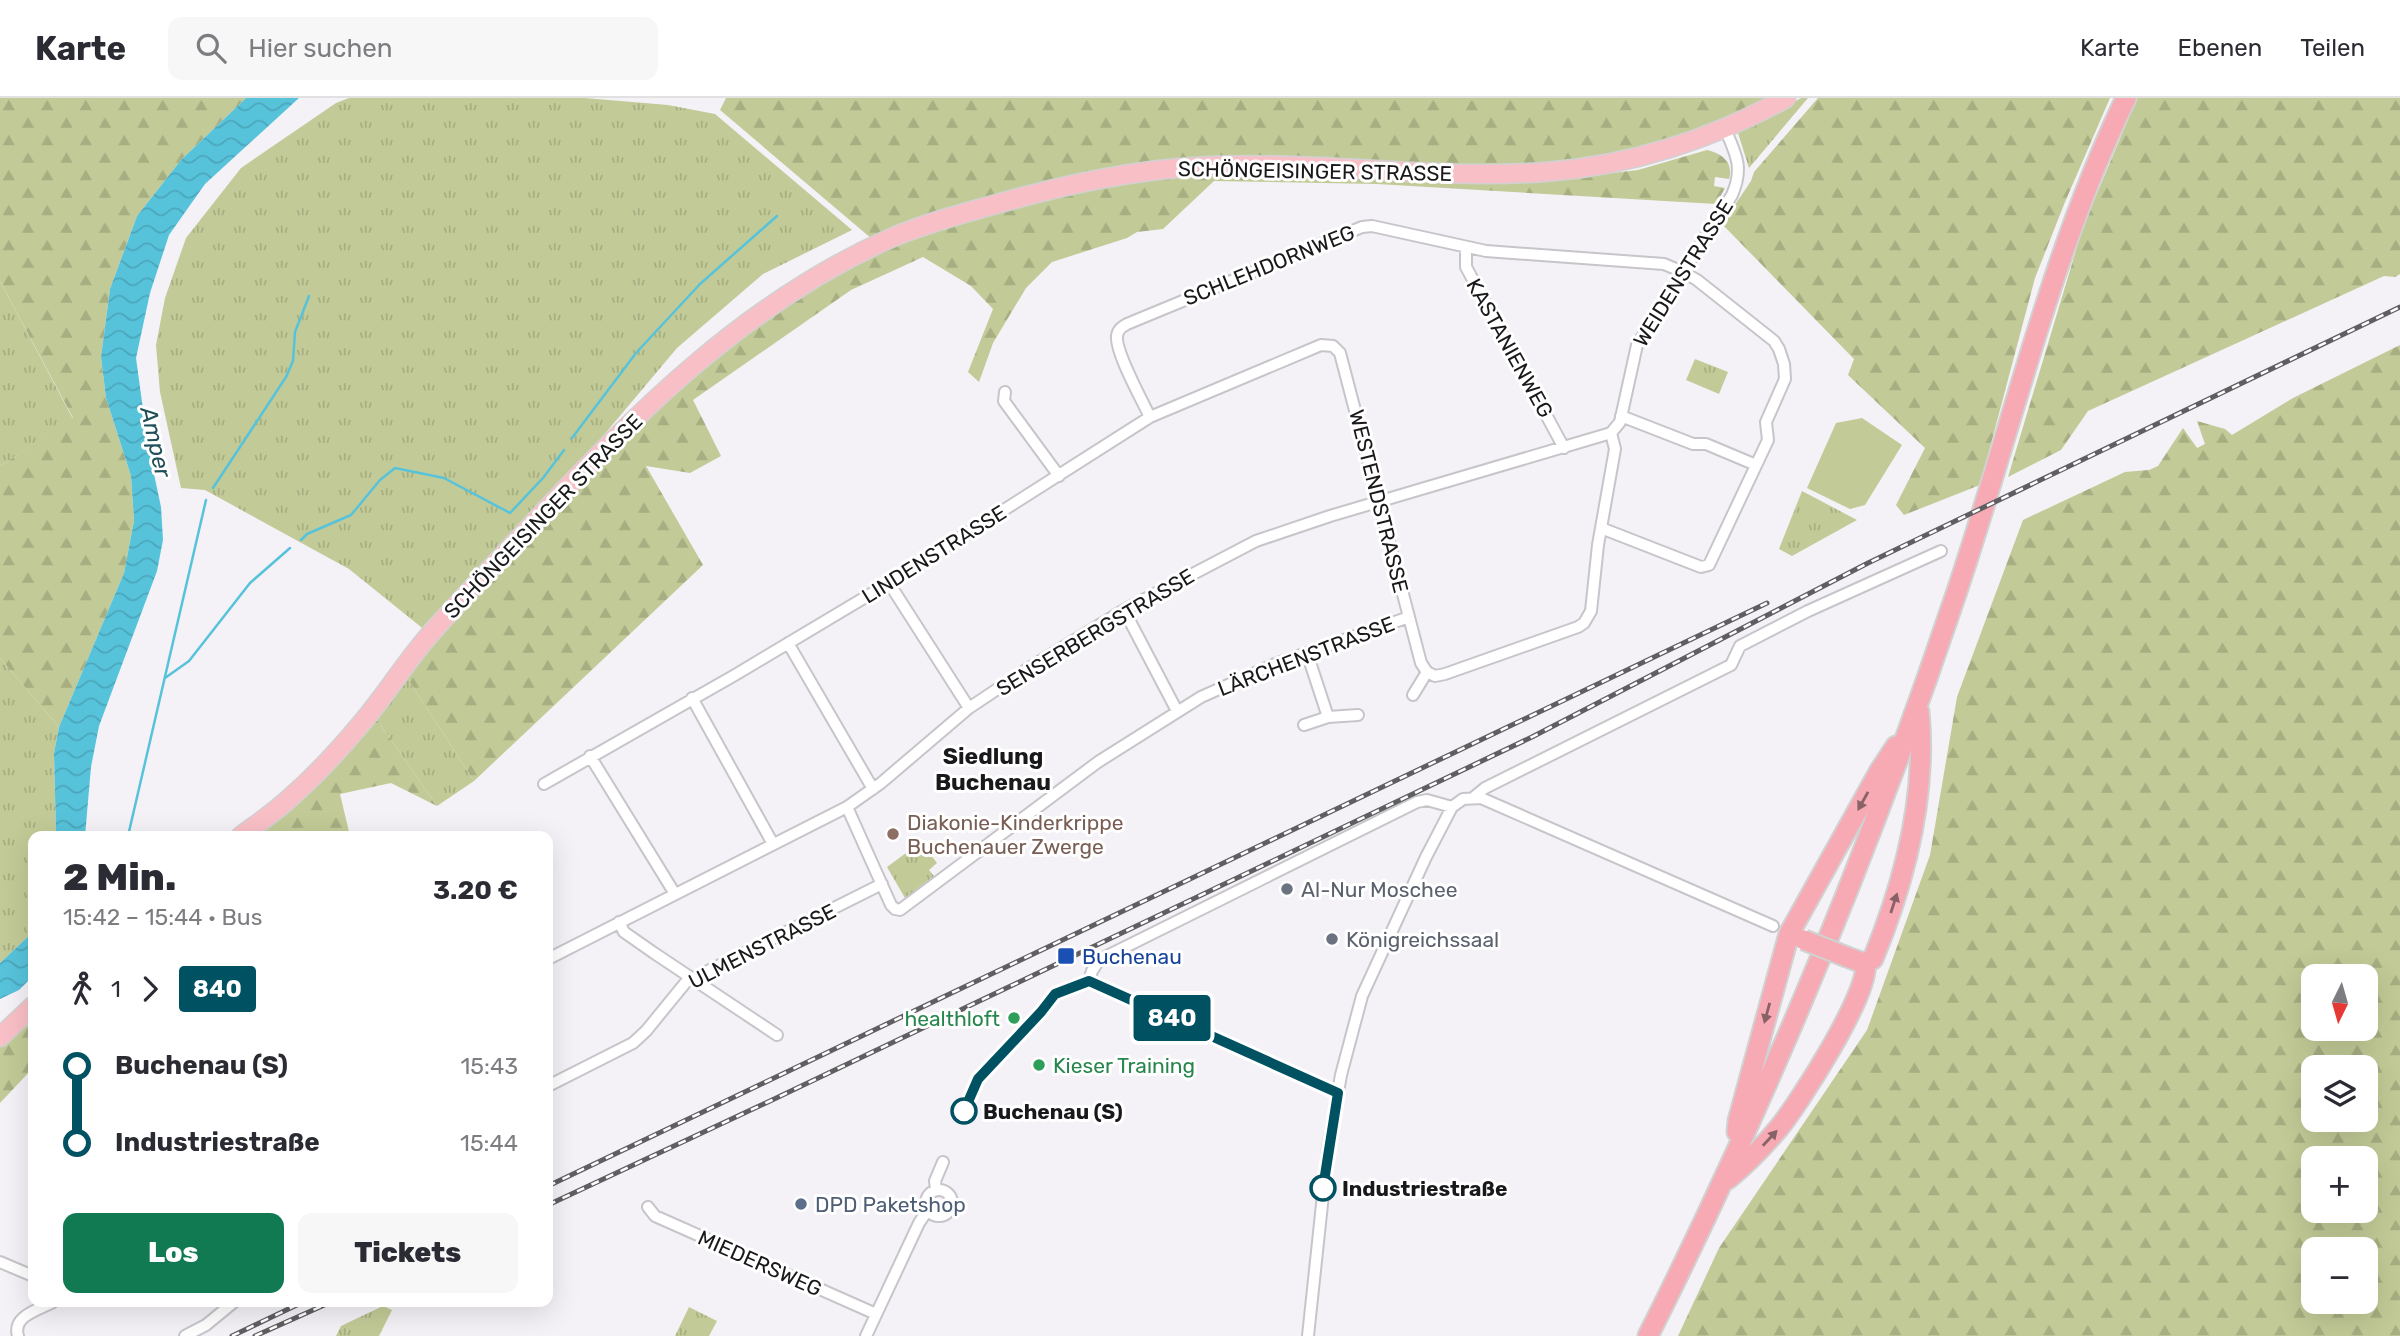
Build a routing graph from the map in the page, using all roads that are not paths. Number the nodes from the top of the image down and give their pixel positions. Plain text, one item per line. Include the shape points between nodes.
1 (1786, 98) edge
2 (2126, 98) edge
3 (1725, 129) junction
4 (1466, 247) junction
5 (1683, 272) junction
6 (1333, 346) joint
7 (1005, 392) dead end
8 (1621, 416) junction
9 (1150, 417) junction
10 (1611, 433) junction
11 (1564, 447) junction
12 (1756, 465) junction
13 (1059, 476) junction
14 (1378, 502) junction
15 (1601, 528) junction
16 (1941, 551) dead end
17 (889, 583) junction
18 (1124, 610) junction
19 (1409, 617) junction
20 (788, 643) junction
21 (1307, 653) junction
22 (1427, 672) junction
23 (1413, 695) dead end
24 (692, 698) junction
25 (969, 708) junction
26 (1177, 711) junction
27 (1915, 714) junction
28 (1358, 715) dead end
29 (1328, 718) junction
30 (1304, 725) dead end
31 (590, 755) junction
32 (544, 784) dead end
33 (873, 789) junction
34 (1474, 797) junction
35 (847, 807) junction
36 (1452, 807) junction
37 (247, 831) edge
38 (773, 844) junction
39 (882, 884) junction
40 (675, 894) junction
41 (619, 922) junction
42 (1789, 933) junction
43 (553, 956) edge
44 (1856, 960) junction
45 (692, 980) junction
46 (1089, 981) junction
47 (1045, 1007) dead end
48 (28, 1011) edge
49 (777, 1035) dead end
50 (0, 1037) edge
51 (553, 1083) edge
52 (1338, 1093) junction
53 (1735, 1157) junction
54 (943, 1162) dead end
55 (1721, 1186) junction
56 (936, 1190) junction
57 (648, 1207) dead end
58 (930, 1212) junction
59 (0, 1262) edge
60 (28, 1274) edge
61 (43, 1307) edge
62 (228, 1307) edge
63 (876, 1314) junction
64 (18, 1336) edge
65 (185, 1336) edge
66 (866, 1336) edge
67 (1308, 1336) edge
68 (1648, 1336) edge

1 - 3 main road, SCHÖNGEISINGER STRASSE
2 - 27 highway via 2073,223
3 - 5 street, WEIDENSTRASSE via 1738,160 1738,180
3 - 37 main road, SCHÖNGEISINGER STRASSE via 1619,162 1544,172 1210,166 1110,176 893,237 780,299 691,366 589,462 429,635 361,724 291,797
4 - 5 street, SCHLEHDORNWEG via 1664,264
4 - 9 street, SCHLEHDORNWEG via 1362,227 1127,324 1118,332 1118,344
4 - 11 street, KASTANIENWEG via 1466,267
5 - 8 street, WEIDENSTRASSE via 1636,345
5 - 12 street, SCHLEHDORNWEG via 1774,341 1782,356 1784,379 1766,422 1768,440
6 - 9 street, LINDENSTRASSE via 1321,345
6 - 14 street, WESTENDSTRASSE via 1340,353
7 - 13 street via 1004,401
8 - 10 street, WEIDENSTRASSE
8 - 12 street
9 - 13 street, LINDENSTRASSE
10 - 11 street, SENSERBERGSTRASSE
10 - 15 street via 1615,449
11 - 14 street, SENSERBERGSTRASSE
12 - 15 street, SCHLEHDORNWEG via 1709,565 1701,567
13 - 17 street, LINDENSTRASSE
14 - 18 street, SENSERBERGSTRASSE via 1256,541
14 - 19 street, WESTENDSTRASSE
15 - 22 street via 1591,611 1584,623 1445,674
16 - 34 street via 1740,646 1731,665
17 - 20 street, LINDENSTRASSE
17 - 25 street
18 - 25 street, SENSERBERGSTRASSE
18 - 26 street
19 - 21 street, LÄRCHENSTRASSE
19 - 22 street, WESTENDSTRASSE
20 - 24 street, LINDENSTRASSE
20 - 33 street
21 - 26 street, LÄRCHENSTRASSE via 1227,684
21 - 29 street
22 - 23 street
24 - 31 street, LINDENSTRASSE
24 - 38 street
25 - 33 street, SENSERBERGSTRASSE
26 - 39 street, LÄRCHENSTRASSE via 1098,762 905,908 895,909
27 -> 42 highway
44 -> 27 highway via 1873,959 1908,853 1922,741
27 - 53 highway via 1822,953
28 - 29 street
29 - 30 street
31 - 32 street, LINDENSTRASSE
31 - 40 street
33 - 35 street, SENSERBERGSTRASSE
34 - 36 street
34 - 42 street
35 - 38 street, SENSERBERGSTRASSE
35 - 39 street
36 - 46 street via 1417,802 1099,960
36 - 52 street via 1362,996
38 - 40 street, SENSERBERGSTRASSE
39 - 45 street, ULMENSTRASSE
40 - 41 street, SENSERBERGSTRASSE
41 - 43 street, SENSERBERGSTRASSE
41 - 45 street via 624,932
42 - 44 highway, bridge
42 -> 53 highway via 1738,1121
55 -> 44 highway via 1779,1129 1835,1044 1865,977
45 - 49 street
45 - 51 street, ULMENSTRASSE via 633,1043
46 - 47 street via 1055,994
46 - 52 street
48 - 50 main road
52 - 67 street via 1322,1190
53 - 55 highway
54 - 56 street
55 - 68 highway
56 - 58 street via 927,1199
56 - 58 street via 950,1196 950,1217
57 - 63 street, MIEDERSWEG via 655,1216
58 - 63 street via 919,1223
59 - 60 street
61 - 64 street via 20,1319
62 - 65 street
63 - 66 street

